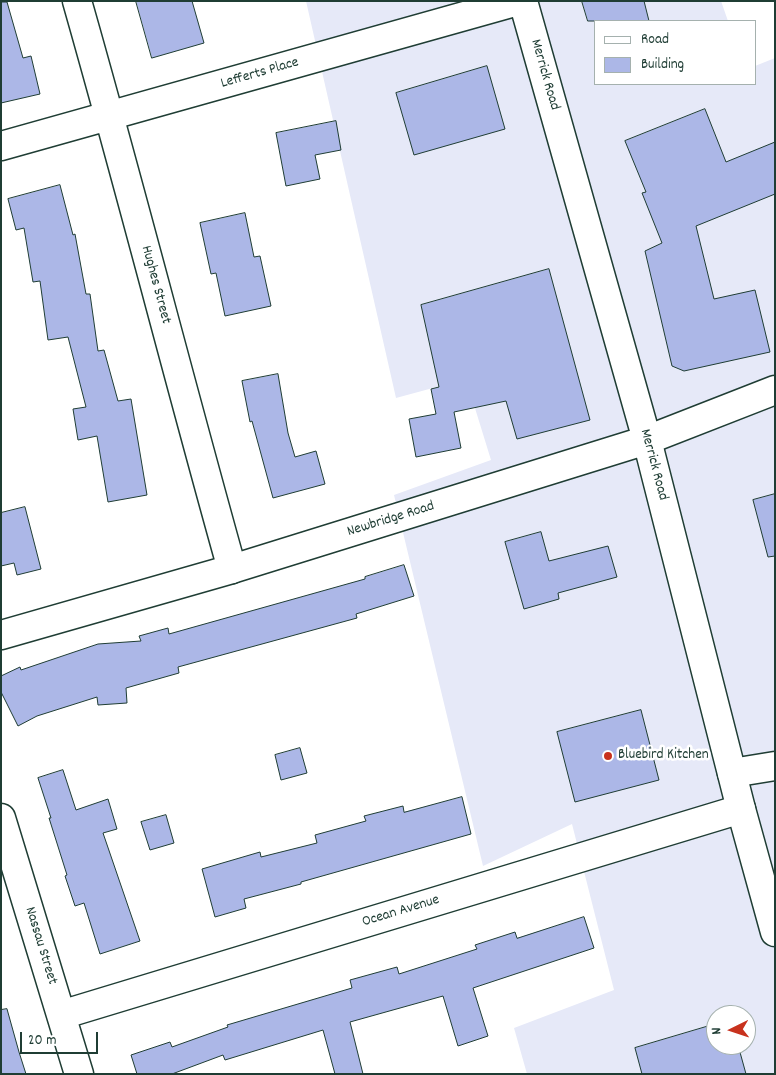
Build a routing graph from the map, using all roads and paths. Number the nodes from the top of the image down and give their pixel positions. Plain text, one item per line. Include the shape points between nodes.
1 (77, 1) edge
2 (518, 1) edge
3 (523, 1) edge
4 (110, 116) junction
5 (1, 146) edge
6 (775, 390) edge
7 (647, 440) junction
8 (232, 569) junction
9 (1, 634) edge
10 (775, 766) edge
11 (732, 773) junction
12 (741, 809) junction
13 (1, 818) edge
14 (775, 932) edge
15 (61, 1015) junction
16 (79, 1074) edge

1 - 4 street, Hughes Street
2 - 4 street, Lefferts Place
3 - 7 street, Merrick Road
4 - 5 street, Lefferts Place
4 - 8 street, Hughes Street
6 - 7 street, Newbridge Road
7 - 8 street, Newbridge Road
7 - 11 street, Merrick Road
8 - 9 street, Newbridge Road
10 - 11 street
11 - 12 street, Merrick Road
12 - 14 street, Merrick Road
12 - 15 street, Ocean Avenue
13 - 15 street, Nassau Street
15 - 16 street, Nassau Street

